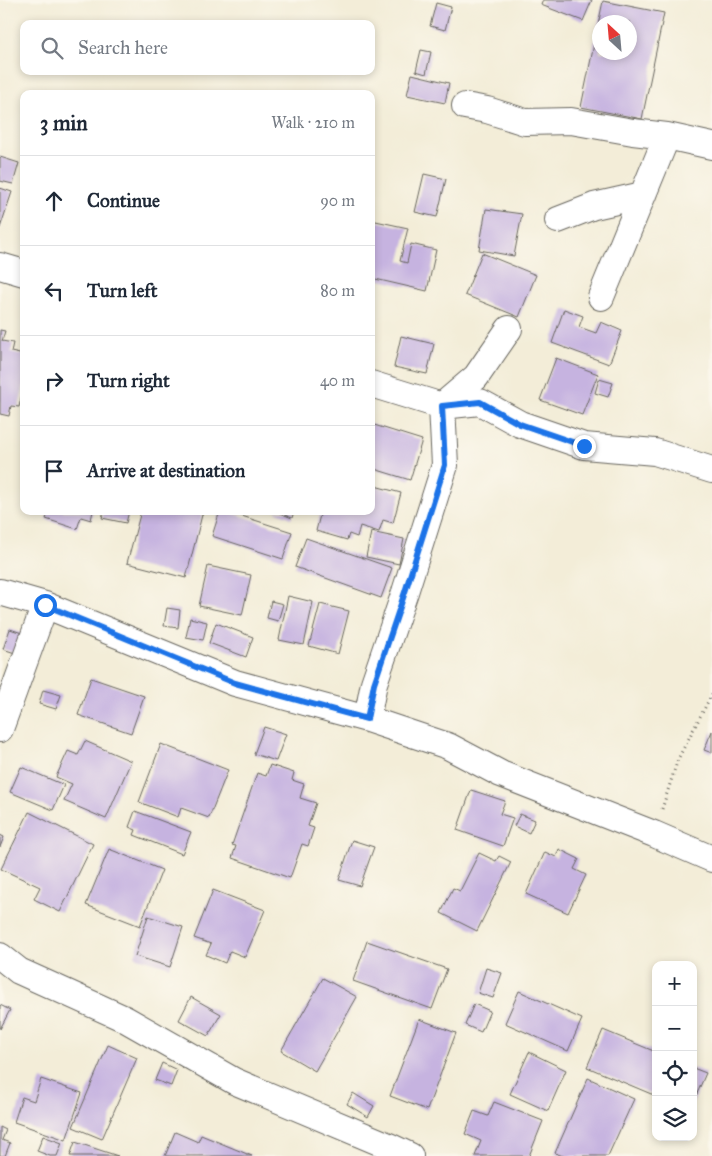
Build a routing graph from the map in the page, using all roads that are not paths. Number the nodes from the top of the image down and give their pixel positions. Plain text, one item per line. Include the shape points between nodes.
1 (465, 106) dead end
2 (667, 136) junction
3 (712, 146) edge
4 (643, 194) junction
5 (558, 220) dead end
6 (0, 266) edge
7 (20, 273) edge
8 (601, 297) dead end
9 (509, 329) dead end
10 (375, 385) edge
11 (442, 406) junction
12 (712, 470) edge
13 (0, 592) edge
14 (45, 605) junction
15 (367, 719) junction
16 (0, 729) edge
17 (712, 859) edge
18 (0, 956) edge
19 (410, 1156) edge

1 - 2 street via 525,122 571,120
2 - 3 street
2 - 4 street
4 - 5 street via 594,206
4 - 8 street
6 - 7 street
9 - 11 street via 476,376
10 - 11 street
11 - 12 street via 480,402 520,424 584,446 655,452
11 - 15 street via 445,465 374,684
13 - 14 street
14 - 15 street via 235,683
14 - 16 street
15 - 17 street via 448,746 501,774
18 - 19 street via 19,971 125,1018 234,1081

